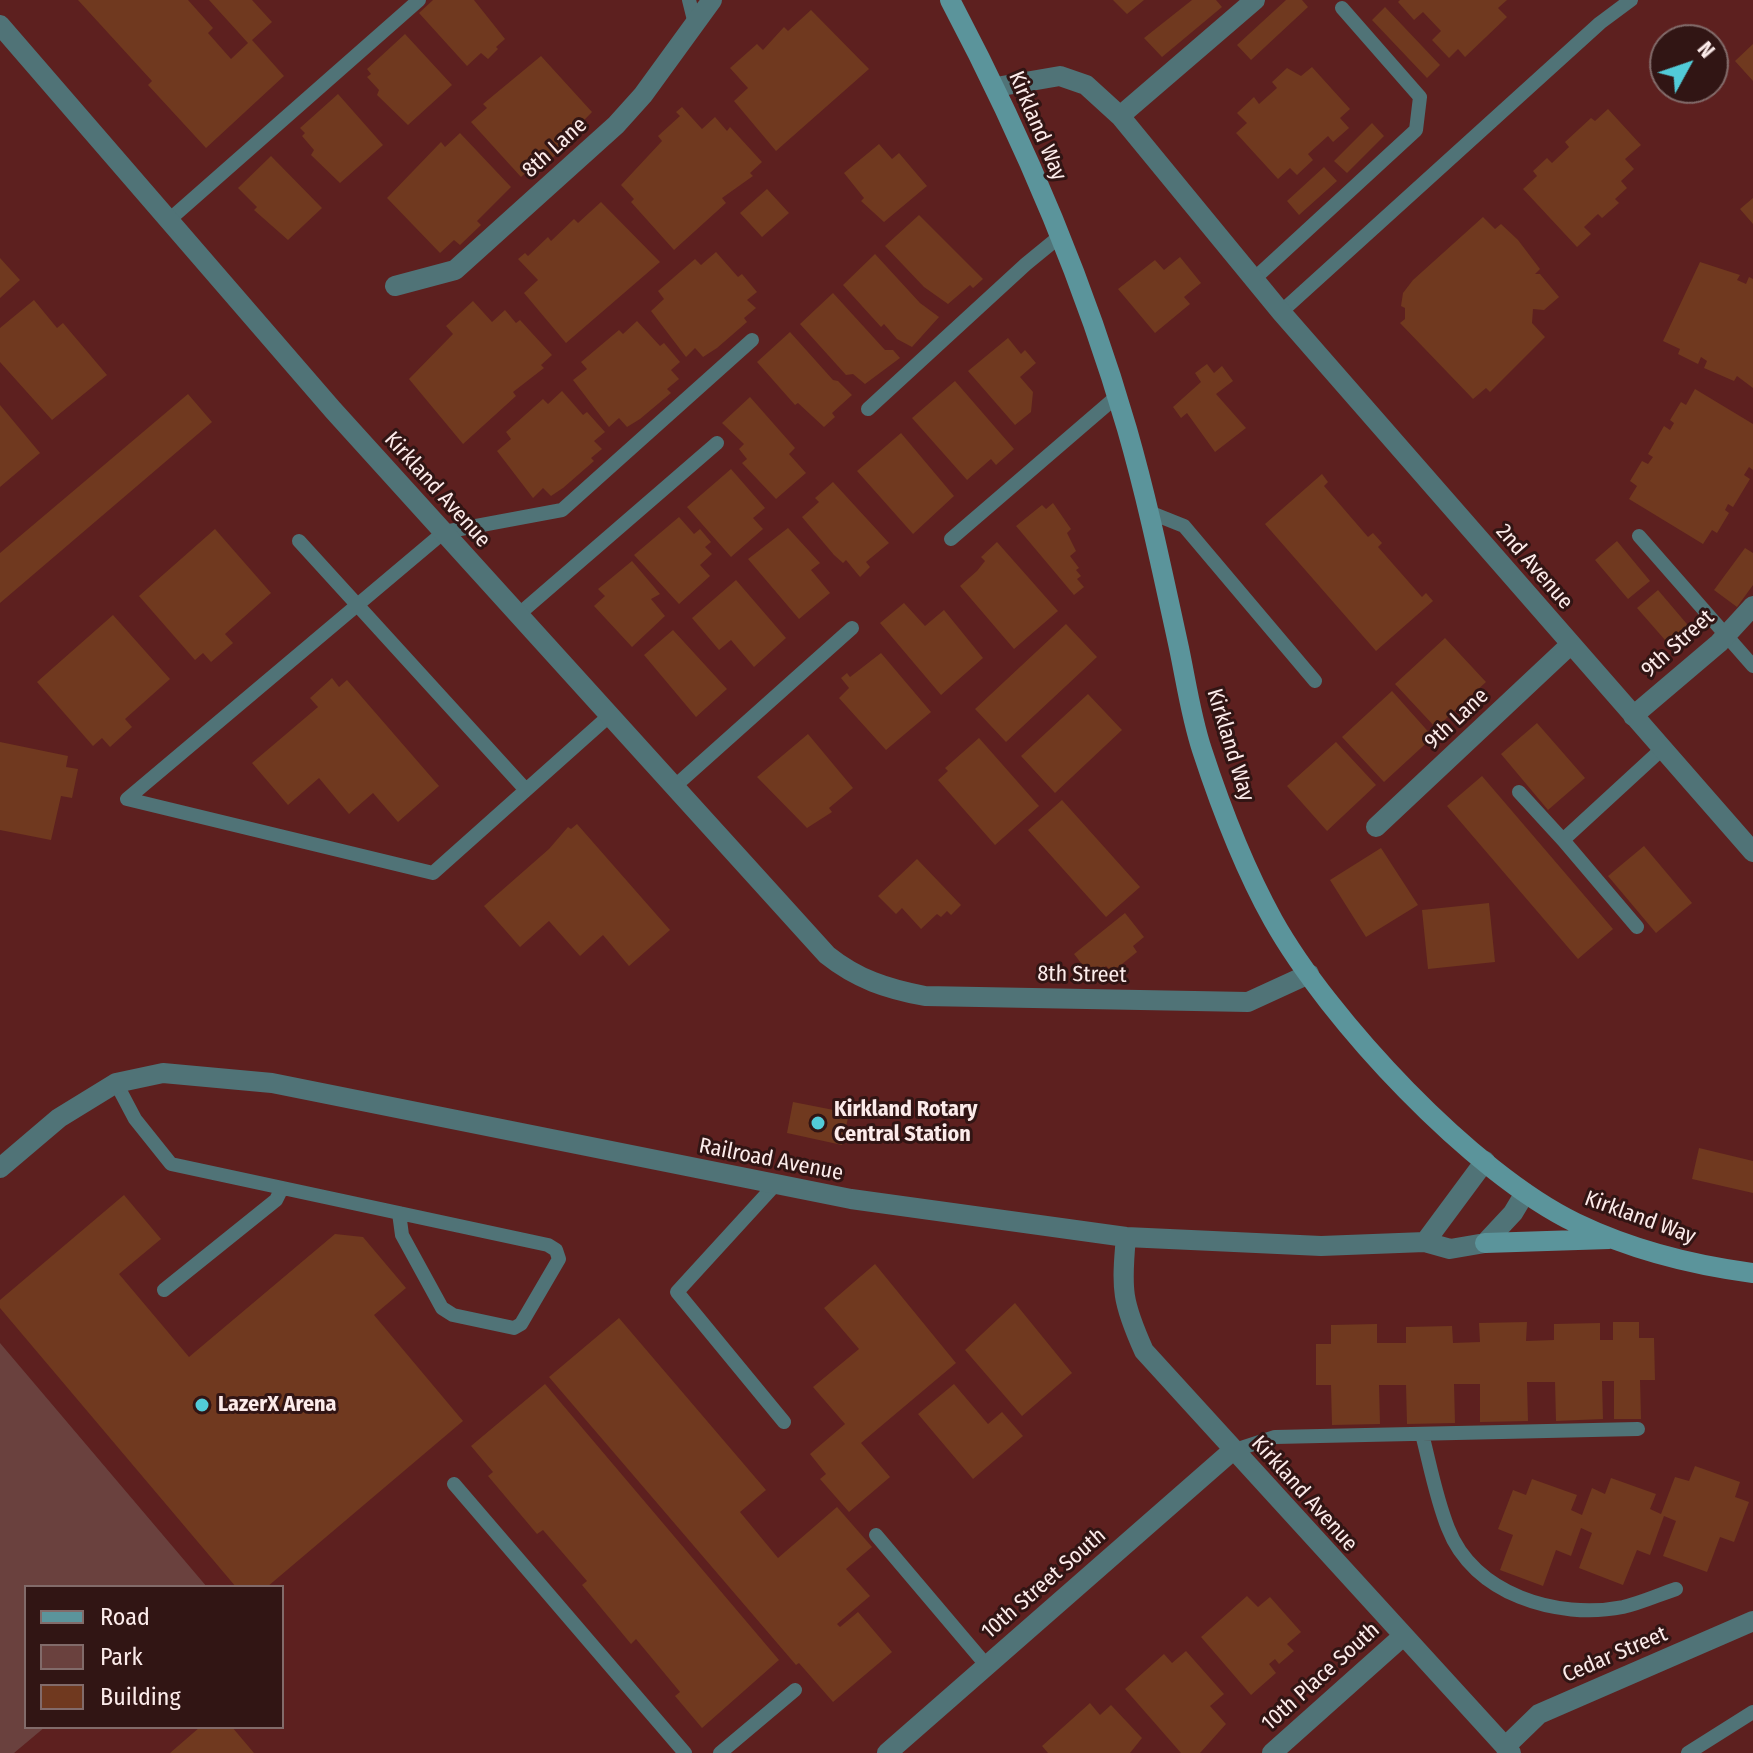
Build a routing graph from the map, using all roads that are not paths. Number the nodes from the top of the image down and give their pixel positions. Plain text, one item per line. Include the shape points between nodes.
1 (419, 0) edge
2 (689, 0) edge
3 (712, 0) edge
4 (950, 0) edge
5 (1255, 0) edge
6 (1631, 0) edge
7 (1342, 8) dead end
8 (695, 24) junction
9 (0, 25) edge
10 (996, 87) junction
11 (1120, 116) junction
12 (169, 220) junction
13 (1059, 237) junction
14 (1254, 279) junction
15 (395, 286) dead end
16 (1281, 312) junction
17 (752, 340) dead end
18 (1116, 397) junction
19 (868, 409) dead end
20 (717, 443) dead end
21 (1149, 512) junction
22 (444, 532) junction
23 (1639, 536) dead end
24 (951, 539) dead end
25 (299, 541) dead end
26 (360, 603) junction
27 (1753, 606) edge
28 (518, 615) junction
29 (852, 628) dead end
30 (1727, 634) junction
31 (1570, 645) junction
32 (1753, 666) edge
33 (1315, 681) dead end
34 (609, 716) junction
35 (1633, 716) junction
36 (1662, 749) junction
37 (674, 787) junction
38 (526, 790) junction
39 (1519, 792) dead end
40 (1376, 827) dead end
41 (1563, 840) junction
42 (1753, 852) edge
43 (1637, 927) dead end
44 (852, 974) joint
45 (1309, 974) junction
46 (116, 1083) junction
47 (1485, 1161) junction
48 (0, 1168) edge
49 (774, 1186) junction
50 (282, 1188) junction
51 (1525, 1193) junction
52 (399, 1213) junction
53 (1126, 1237) junction
54 (1613, 1239) junction
55 (1425, 1242) junction
56 (1485, 1243) junction
57 (1753, 1273) edge
58 (164, 1290) dead end
59 (784, 1422) dead end
60 (1638, 1429) dead end
61 (1422, 1434) junction
62 (1232, 1451) junction
63 (454, 1484) dead end
64 (876, 1535) dead end
65 (1676, 1589) dead end
66 (1753, 1621) edge
67 (1402, 1637) junction
68 (987, 1666) junction
69 (795, 1690) dead end
70 (1753, 1712) edge
71 (1508, 1750) edge
72 (685, 1753) edge
73 (720, 1753) edge
74 (887, 1753) edge
75 (1272, 1753) edge
76 (1688, 1753) edge

1 - 12 lane
2 - 8 lane
3 - 8 street, 8th Lane
4 - 10 main road, Kirkland Way
5 - 11 street
6 - 16 lane
7 - 14 lane via 1420,97 1416,130
8 - 15 street, 8th Lane via 616,125 455,270
9 - 12 street, Kirkland Avenue
10 - 11 street, 2nd Avenue via 1060,76 1086,85
10 - 13 main road, Kirkland Way
11 - 14 street, 2nd Avenue
12 - 22 street, Kirkland Avenue
13 - 18 main road, Kirkland Way
13 - 19 lane
14 - 16 street, 2nd Avenue
16 - 31 street, 2nd Avenue
17 - 22 lane via 562,510
18 - 21 main road, Kirkland Way
18 - 24 lane
20 - 28 lane
21 - 33 lane via 1184,526
21 - 45 main road, Kirkland Way via 1201,746 1246,867
22 - 26 lane
22 - 28 street, Kirkland Avenue
23 - 30 lane
25 - 26 lane
26 - 38 lane
26 - 38 lane via 127,799 433,873
27 - 30 street, 9th Street
28 - 34 street, Kirkland Avenue
29 - 37 lane
30 - 32 lane
30 - 35 street, 9th Street
31 - 35 street, 2nd Avenue
31 - 40 street, 9th Lane
34 - 37 street, Kirkland Avenue
34 - 38 lane
35 - 36 street, 2nd Avenue
36 - 41 lane
36 - 42 street, 2nd Avenue
37 - 44 street, Kirkland Avenue via 827,955
39 - 41 lane
41 - 43 lane
44 - 45 street, 8th Street via 889,990 925,996 1248,1002
45 - 47 main road, Kirkland Way via 1375,1055
46 - 48 street, Railroad Avenue via 59,1118
46 - 49 street, Railroad Avenue via 163,1073 272,1083
46 - 50 lane via 135,1119 171,1164
47 - 51 main road, Kirkland Way
47 - 55 street
49 - 53 street, Railroad Avenue
49 - 59 lane via 677,1292
50 - 52 lane
50 - 58 lane via 276,1200
51 - 54 main road, Kirkland Way
51 - 56 street
52 - 52 lane via 402,1235 442,1308 453,1315 514,1328 559,1259 548,1245
53 - 55 street, Railroad Avenue via 1321,1246
53 - 62 street, Kirkland Avenue via 1121,1288 1144,1351
54 - 56 main road
54 - 57 main road, Kirkland Way via 1707,1267
55 - 56 street, Railroad Avenue via 1450,1249
60 - 61 lane
61 - 62 lane via 1275,1437
61 - 65 lane via 1448,1528 1474,1569 1494,1587 1579,1609 1622,1607
62 - 67 street, Kirkland Avenue
62 - 68 street, 10th Street South
63 - 72 lane
64 - 68 lane
66 - 71 street, Cedar Street via 1539,1714
67 - 71 street, Kirkland Avenue
67 - 75 street, 10th Place South
68 - 74 street, 10th Street South
69 - 73 lane
70 - 76 lane

